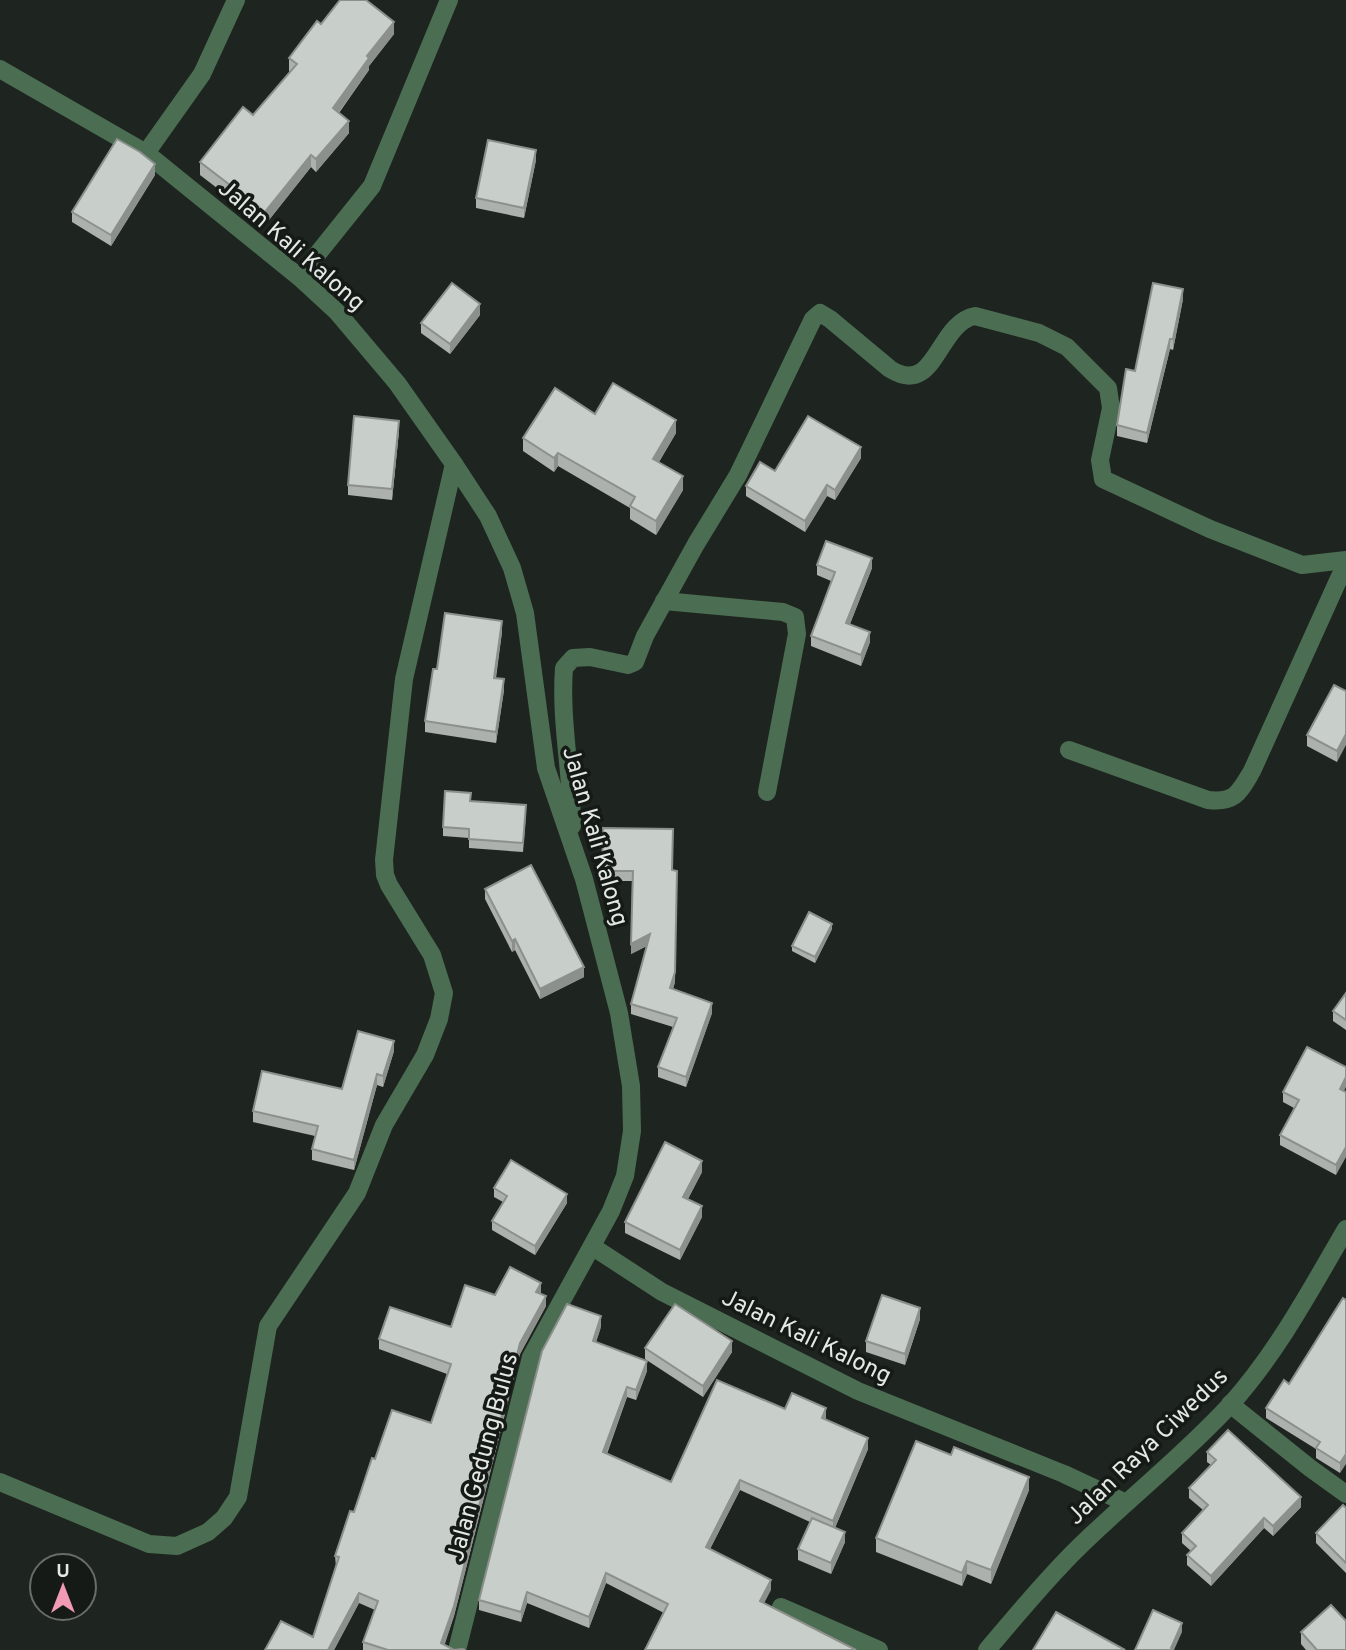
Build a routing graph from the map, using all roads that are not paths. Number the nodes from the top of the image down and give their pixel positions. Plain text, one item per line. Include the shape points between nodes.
1 (236, 0) edge
2 (449, 0) edge
3 (0, 69) edge
4 (146, 153) junction
5 (299, 277) junction
6 (454, 464) junction
7 (1346, 561) edge
8 (664, 601) junction
9 (1069, 750) dead end
10 (767, 792) dead end
11 (572, 840) junction
12 (1346, 1228) edge
13 (593, 1247) junction
14 (1230, 1404) junction
15 (0, 1482) edge
16 (1346, 1494) edge
17 (1126, 1503) junction
18 (781, 1607) dead end
19 (457, 1650) edge
20 (879, 1650) edge
21 (988, 1650) edge

1 - 4 street via 202,74
2 - 5 street via 372,186
3 - 4 street, Jalan Kali Kalong
4 - 5 street, Jalan Kali Kalong
5 - 6 street, Jalan Kali Kalong via 337,312 388,373
6 - 11 street, Jalan Kali Kalong via 488,516 512,568 525,613 546,768
6 - 15 street via 404,679 384,860 389,885 432,955 444,993 439,1019 425,1055 384,1125 357,1193 268,1326 238,1497 208,1532 177,1546 149,1544
7 - 8 street via 1302,565 1103,479 1100,460 1111,408 1108,388 1067,347 1039,333 975,316 965,318 923,372 910,377 890,369 820,313 813,319 738,475
7 - 9 street via 1252,771 1231,799 1208,800
8 - 10 street via 783,612 795,617 797,634
8 - 11 street via 635,662 573,658 564,668
11 - 13 street, Jalan Kali Kalong via 620,1013 631,1086 632,1131 625,1176
12 - 14 street, Jalan Raya Ciwedus via 1268,1357
13 - 17 street, Jalan Kali Kalong via 662,1292 858,1391
13 - 19 street, Jalan Gedung Bulus via 531,1357
14 - 16 street
14 - 17 street, Jalan Raya Ciwedus
17 - 21 street, Jalan Raya Ciwedus via 1061,1566
18 - 20 street

